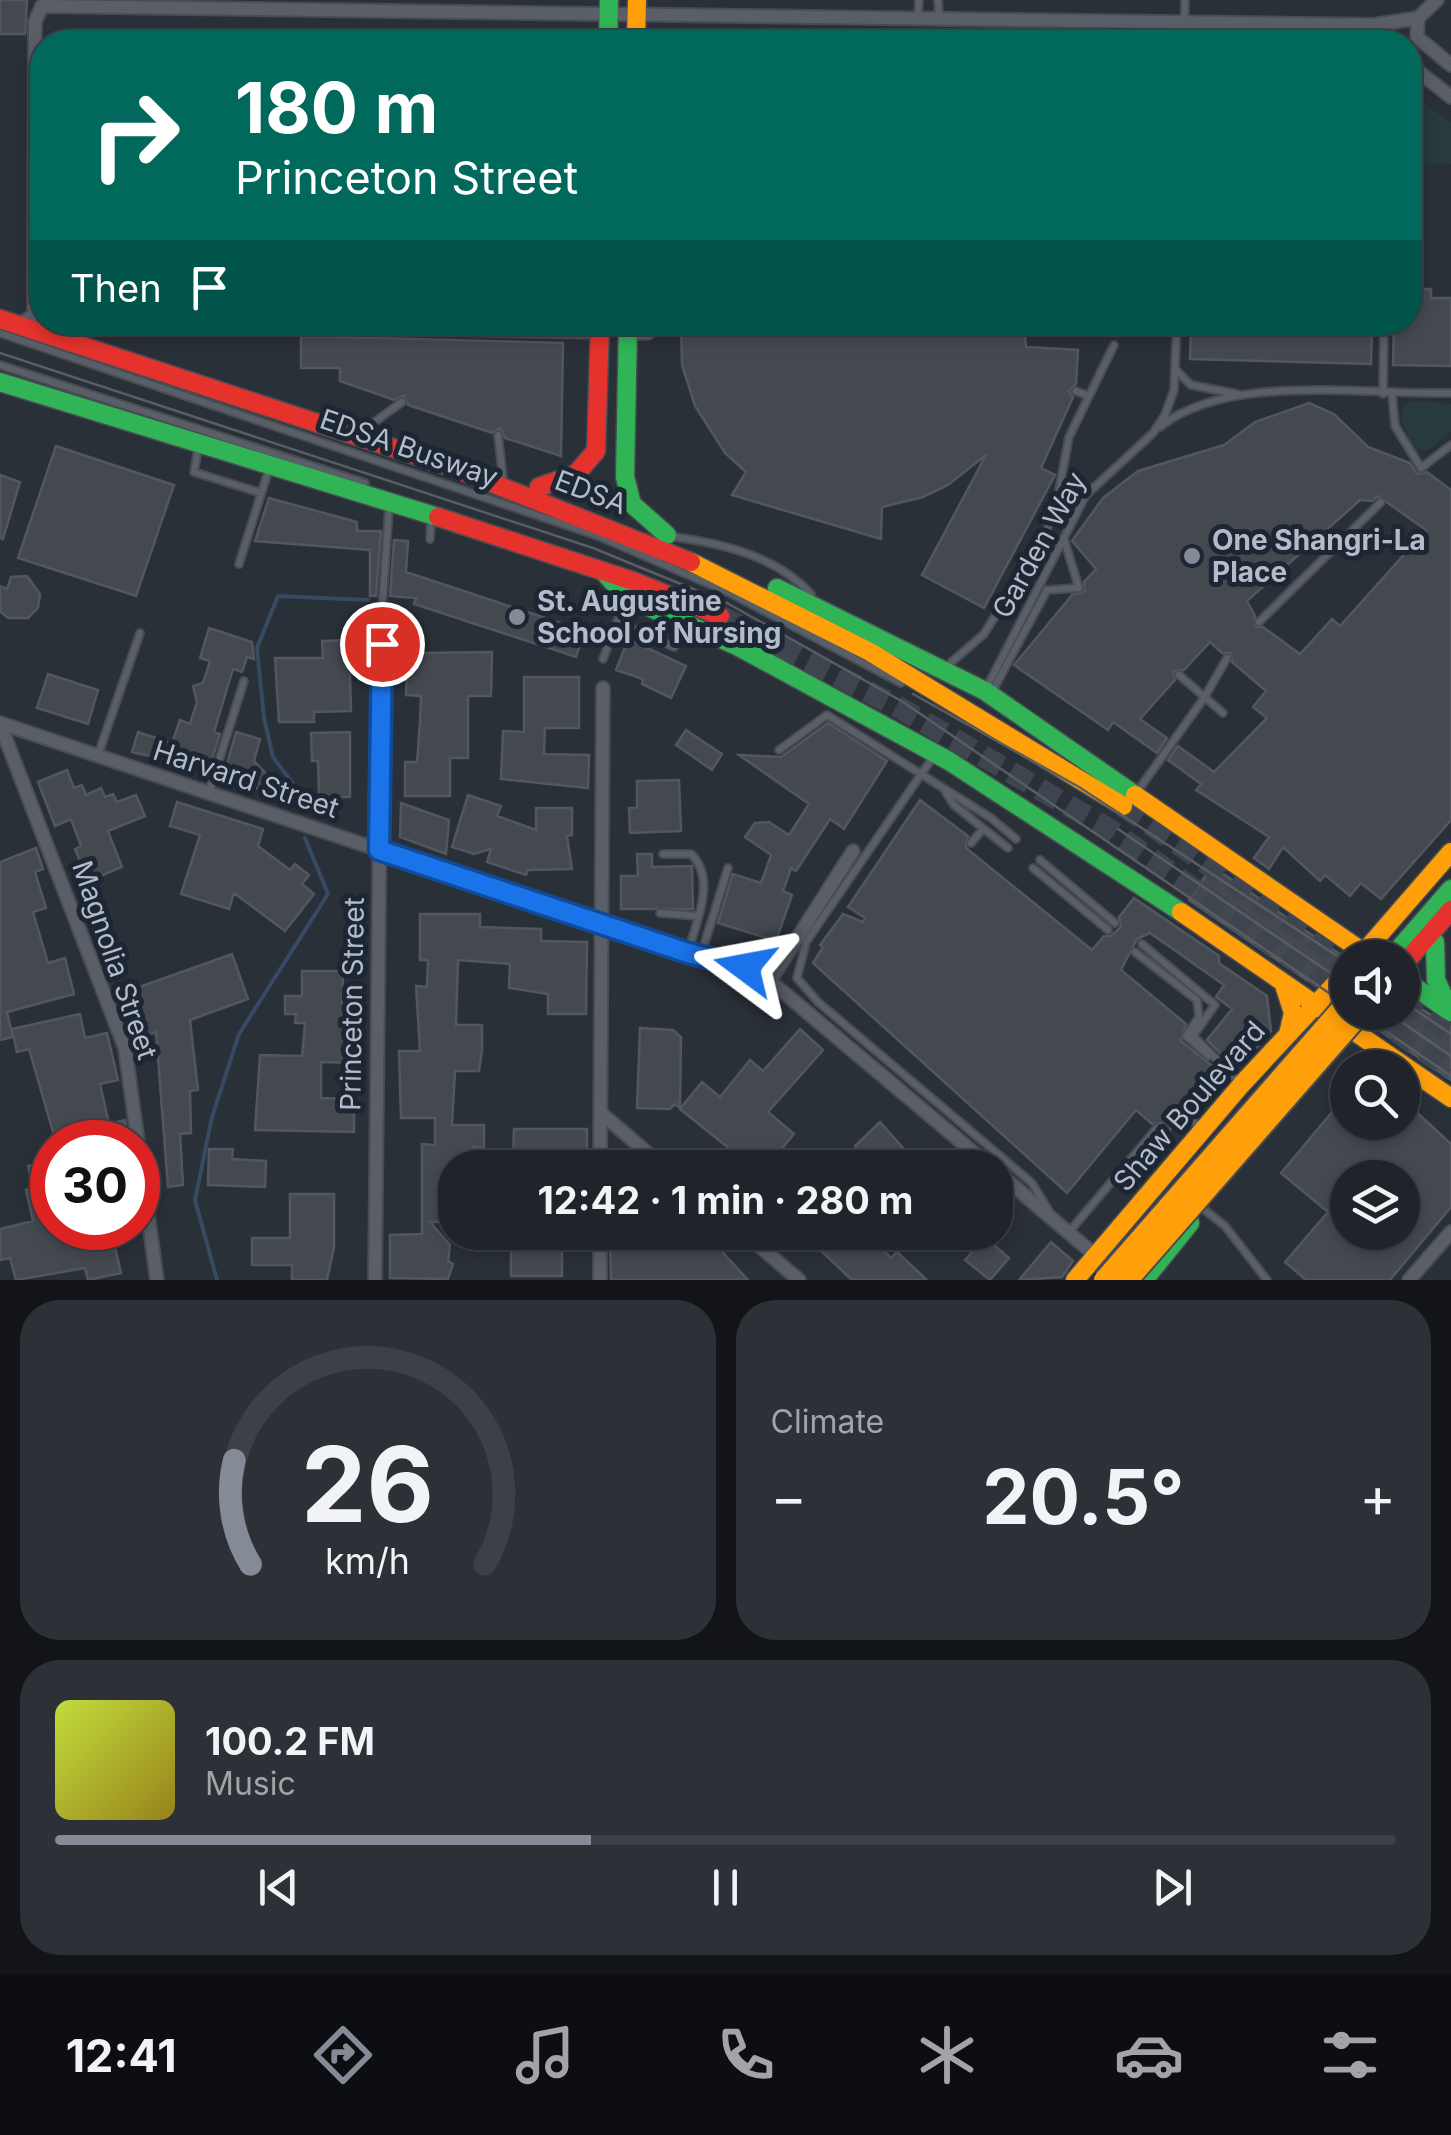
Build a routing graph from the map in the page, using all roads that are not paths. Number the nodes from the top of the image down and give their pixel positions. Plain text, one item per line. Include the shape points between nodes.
1 (919, 0) edge
2 (938, 0) edge
3 (1185, 0) edge
4 (1437, 0) edge
5 (139, 4) edge
6 (609, 6) edge
7 (634, 6) edge
8 (918, 18) junction
9 (938, 18) junction
10 (1418, 18) junction
11 (1185, 20) junction
12 (1275, 21) junction
13 (1356, 23) junction
14 (35, 30) edge
15 (1185, 30) edge
16 (1275, 30) edge
17 (1366, 30) edge
18 (1417, 30) edge
19 (1422, 41) edge
20 (1451, 66) edge
21 (1422, 74) edge
22 (1451, 97) edge
23 (30, 316) edge
24 (6, 325) edge
25 (30, 333) edge
26 (30, 334) edge
27 (34, 335) edge
28 (38, 335) edge
29 (600, 335) edge
30 (634, 335) edge
31 (1176, 335) edge
32 (1385, 335) edge
33 (1114, 345) dead end
34 (1175, 365) junction
35 (0, 366) edge
36 (0, 382) edge
37 (1076, 392) dead end
38 (1451, 393) edge
39 (1387, 394) junction
40 (1241, 395) junction
41 (1088, 396) junction
42 (402, 402) dead end
43 (1060, 431) dead end
44 (1153, 433) junction
45 (357, 435) junction
46 (498, 435) dead end
47 (1069, 436) junction
48 (200, 444) junction
49 (1451, 445) edge
50 (625, 450) junction
51 (596, 451) junction
52 (269, 466) junction
53 (540, 487) junction
54 (505, 490) junction
55 (262, 493) junction
56 (390, 502) junction
57 (1381, 502) dead end
58 (431, 515) junction
59 (668, 535) junction
60 (1068, 535) junction
61 (430, 539) dead end
62 (238, 564) dead end
63 (597, 564) junction
64 (626, 597) junction
65 (382, 609) joint
66 (720, 616) tunnel mouth
67 (616, 622) junction
68 (1259, 622) dead end
69 (140, 633) dead end
70 (674, 647) dead end
71 (1227, 658) dead end
72 (603, 659) dead end
73 (941, 670) junction
74 (1179, 675) dead end
75 (244, 681) dead end
76 (901, 683) dead end
77 (603, 688) dead end
78 (987, 693) junction
79 (842, 697) junction
80 (1204, 698) junction
81 (1223, 713) dead end
82 (827, 715) junction
83 (0, 724) edge
84 (916, 740) junction
85 (779, 750) dead end
86 (936, 752) junction
87 (98, 756) junction
88 (909, 765) junction
89 (922, 774) junction
90 (944, 790) junction
91 (209, 793) junction
92 (1130, 800) junction
93 (983, 828) junction
94 (1016, 839) dead end
95 (971, 843) dead end
96 (1008, 848) dead end
97 (379, 850) junction
98 (853, 851) dead end
99 (1451, 852) edge
100 (663, 854) dead end
101 (1040, 860) dead end
102 (728, 868) dead end
103 (1032, 868) dead end
104 (1451, 886) edge
105 (1451, 910) edge
106 (660, 912) dead end
107 (698, 916) junction
108 (603, 922) junction
109 (1115, 922) dead end
110 (1451, 925) edge
111 (1108, 930) dead end
112 (1341, 940) edge
113 (1378, 940) edge
114 (1404, 940) edge
115 (1435, 942) junction
116 (1142, 944) dead end
117 (1420, 945) edge
118 (1135, 952) dead end
119 (694, 955) junction
120 (1420, 959) edge
121 (770, 981) junction
122 (1284, 986) junction
123 (1330, 989) edge
124 (1420, 990) edge
125 (1314, 1006) junction
126 (1330, 1010) edge
127 (1451, 1012) edge
128 (1335, 1030) edge
129 (1335, 1030) edge
130 (1338, 1030) edge
131 (1369, 1030) edge
132 (1288, 1034) junction
133 (1215, 1058) junction
134 (1242, 1084) junction
135 (1451, 1098) edge
136 (601, 1113) junction
137 (1184, 1113) dead end
138 (1157, 1128) dead end
139 (1202, 1131) junction
140 (1222, 1149) junction
141 (600, 1150) edge
142 (644, 1150) edge
143 (971, 1150) edge
144 (1239, 1165) junction
145 (1013, 1185) edge
146 (1202, 1208) junction
147 (1053, 1218) junction
148 (1069, 1232) junction
149 (1451, 1232) edge
150 (600, 1250) edge
151 (764, 1250) edge
152 (1096, 1256) junction
153 (1104, 1279) edge
154 (157, 1280) edge
155 (375, 1280) edge
156 (600, 1280) edge
157 (800, 1280) edge
158 (1144, 1280) edge
159 (1267, 1280) edge
160 (1409, 1280) edge

1 - 8 lane
2 - 9 lane
3 - 11 lane
4 - 10 street
5 - 6 street
5 - 14 street via 42,6
6 - 7 street
7 - 8 street
8 - 9 street
9 - 11 street
10 - 13 street
10 - 18 street
11 - 12 street
11 - 15 lane
12 - 13 street
12 - 16 lane
13 - 17 street
19 - 20 street
21 - 22 street
23 - 24 street
24 - 25 main road, EDSA
24 - 26 lane, EDSA Busway
27 - 76 lane, EDSA Busway via 598,536 730,592
28 - 45 main road, EDSA
29 - 51 main road
30 - 50 main road
31 - 34 lane, Garden Way
32 - 39 lane
33 - 41 lane
34 - 40 lane via 1191,385
34 - 44 lane, Garden Way via 1171,404
35 - 63 lane, EDSA Busway
36 - 48 main road
37 - 41 lane
38 - 39 lane
39 - 40 lane
39 - 49 lane via 1396,426 1421,468
40 - 44 lane via 1189,409
41 - 47 lane
42 - 45 lane
43 - 47 lane
44 - 60 lane, Garden Way via 1096,482
45 - 54 main road, EDSA
46 - 54 lane
47 - 73 lane via 1055,512 1042,542 984,634
48 - 52 main road
48 - 55 lane via 194,472
50 - 51 main road via 614,463
50 - 59 main road via 632,504
51 - 53 main road via 576,474
52 - 55 lane
52 - 56 main road
53 - 54 main road
53 - 59 main road
54 - 92 main road, EDSA via 604,524 734,582
55 - 62 lane
56 - 58 main road
56 - 65 lane
57 - 68 lane
58 - 61 lane
58 - 63 main road
59 - 73 main road
60 - 78 lane, Garden Way
60 - 78 lane via 1079,588 1046,591
63 - 64 main road
63 - 66 main road
64 - 67 lane
64 - 79 main road
65 - 97 street, Princeton Street
67 - 70 lane
67 - 72 lane
69 - 87 lane
71 - 80 lane
73 - 78 main road
74 - 80 lane
75 - 91 lane
77 - 108 street
78 - 92 main road
79 - 82 lane
79 - 84 main road
80 - 81 lane
80 - 92 lane
82 - 85 lane
82 - 88 lane
83 - 87 street, Harvard Street
83 - 154 street, Magnolia Street via 125,1048
84 - 86 main road
84 - 88 lane
86 - 89 lane
86 - 122 main road via 1177,906
87 - 91 street, Harvard Street
88 - 89 lane
89 - 90 lane
89 - 147 lane via 806,942 796,978 1032,1183
90 - 93 lane
90 - 94 lane
91 - 97 street, Harvard Street
92 - 112 main road
93 - 95 lane
93 - 96 lane
97 - 108 street, Harvard Street
97 - 155 street, Princeton Street
98 - 121 street
99 - 113 main road
100 - 107 lane via 691,854 699,862 704,890
101 - 109 lane
102 - 119 lane
103 - 111 lane
104 - 114 main road
105 - 117 main road
106 - 107 lane
107 - 119 lane
108 - 119 street, Harvard Street
108 - 136 street
110 - 115 main road
115 - 120 main road
115 - 127 main road via 1436,980
116 - 133 lane via 1215,1005 1192,1036
118 - 133 lane via 1197,1000 1199,1017 1186,1036
119 - 121 street, Harvard Street via 745,967
121 - 143 street, Harvard Street
122 - 125 main road
122 - 132 main road via 1293,1013
123 - 125 main road, Shaw Boulevard
124 - 127 main road
125 - 126 main road
125 - 132 main road, Shaw Boulevard
128 - 140 main road
129 - 153 main road, Shaw Boulevard, bridge
130 - 144 main road, Shaw Boulevard
131 - 135 main road
132 - 134 main road, Shaw Boulevard
133 - 134 lane
134 - 139 main road, Shaw Boulevard
136 - 141 street
136 - 142 street
137 - 139 lane
138 - 148 lane
139 - 140 main road
139 - 152 main road, Shaw Boulevard
140 - 144 main road
140 - 153 main road
144 - 146 main road, Shaw Boulevard
145 - 147 street, Harvard Street
146 - 158 main road, Shaw Boulevard
146 - 159 lane via 1225,1226
147 - 148 street, Harvard Street
148 - 152 street, Harvard Street
149 - 160 street
150 - 156 street
151 - 157 street
152 - 153 main road

